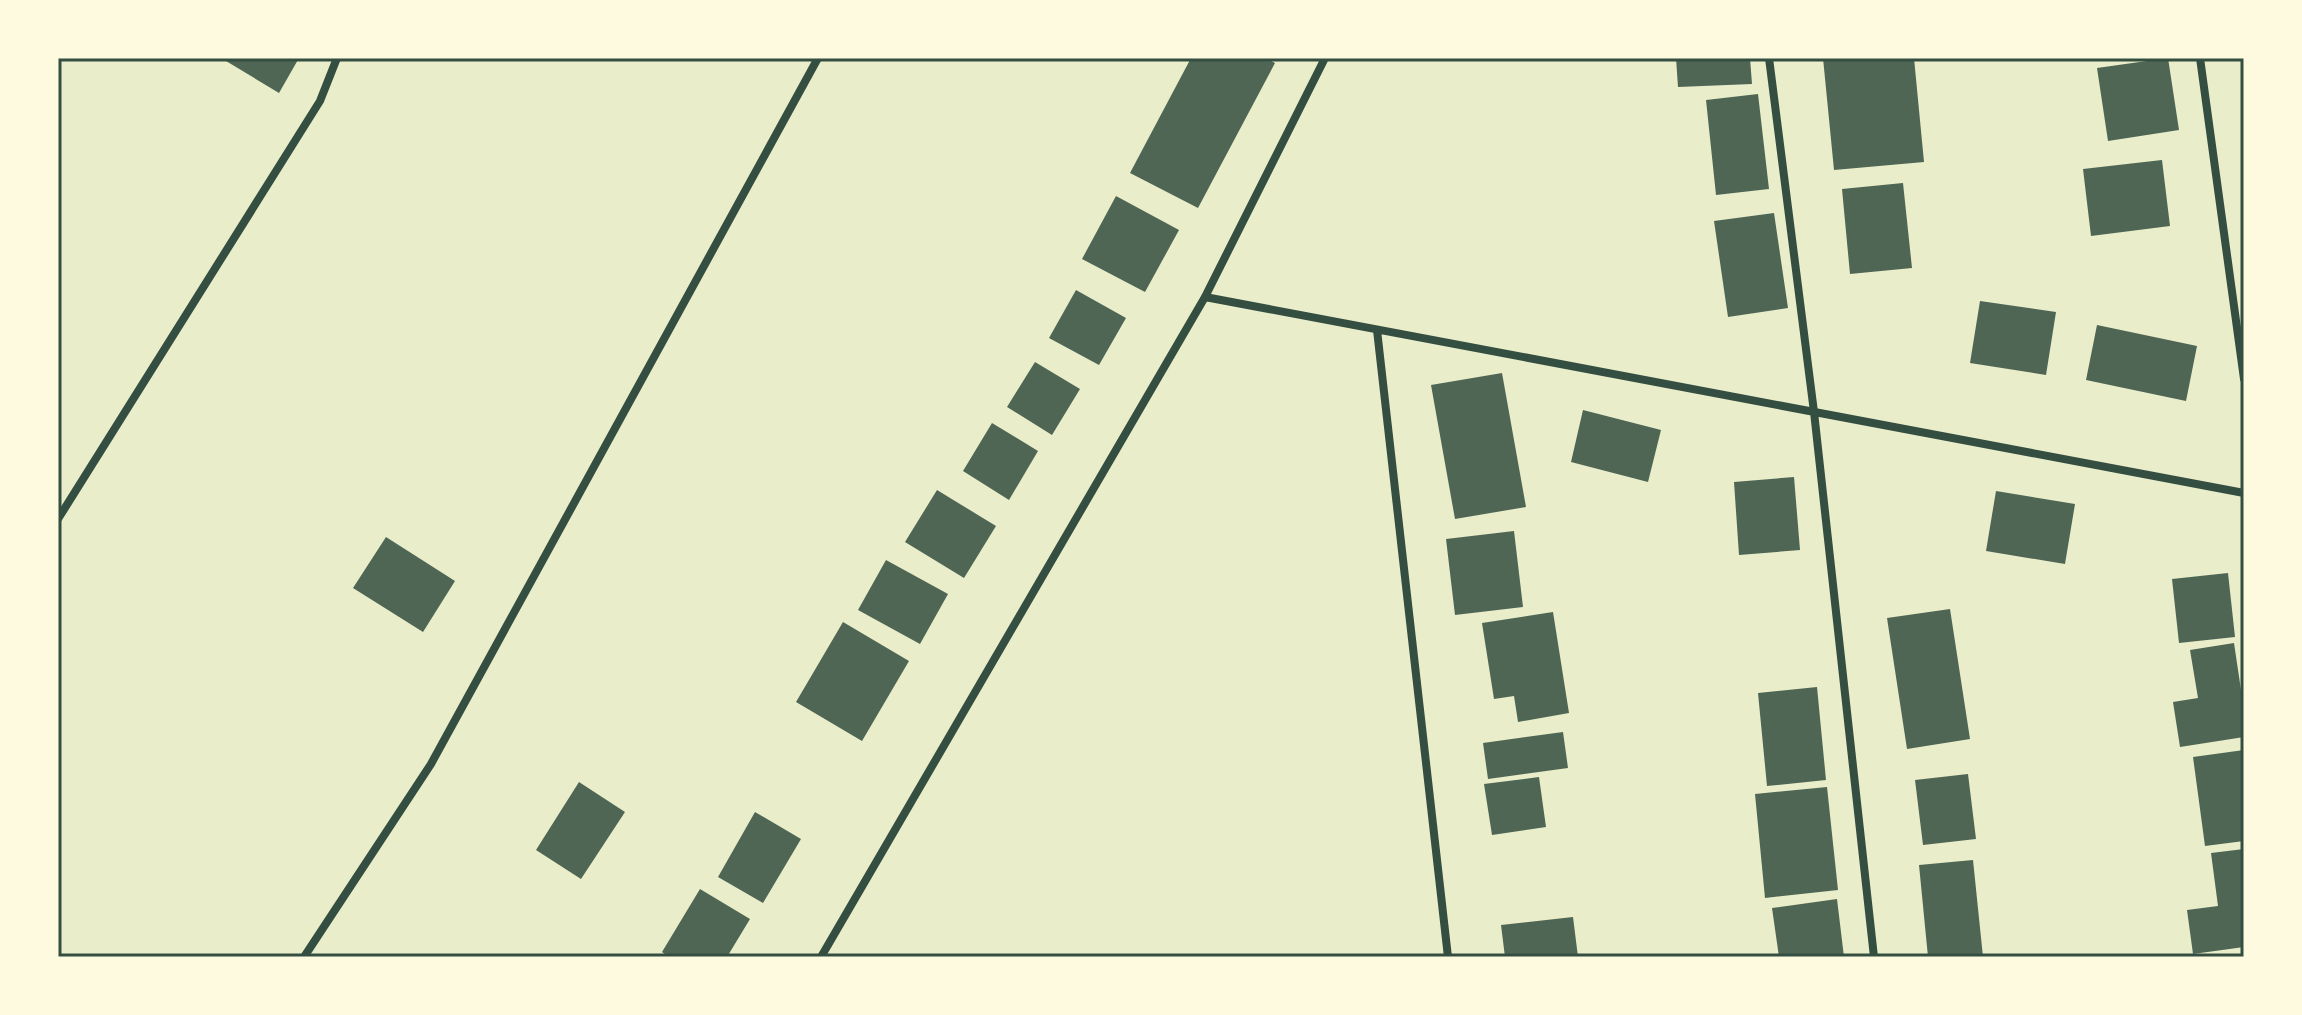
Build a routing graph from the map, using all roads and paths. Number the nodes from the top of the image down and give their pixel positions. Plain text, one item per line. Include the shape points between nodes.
1 (337, 58) edge
2 (818, 58) edge
3 (1325, 58) edge
4 (1769, 58) edge
5 (2200, 58) edge
6 (1205, 297) junction
7 (1377, 330) junction
8 (2244, 379) edge
9 (1814, 412) junction
10 (2244, 493) edge
11 (58, 519) edge
12 (304, 957) edge
13 (821, 957) edge
14 (1448, 957) edge
15 (1874, 957) edge

1 - 11 street via 320,101
2 - 12 street via 431,764
3 - 6 street
4 - 9 street
5 - 8 street
6 - 7 street
6 - 13 street
7 - 9 street
7 - 14 street
9 - 10 street
9 - 15 street

